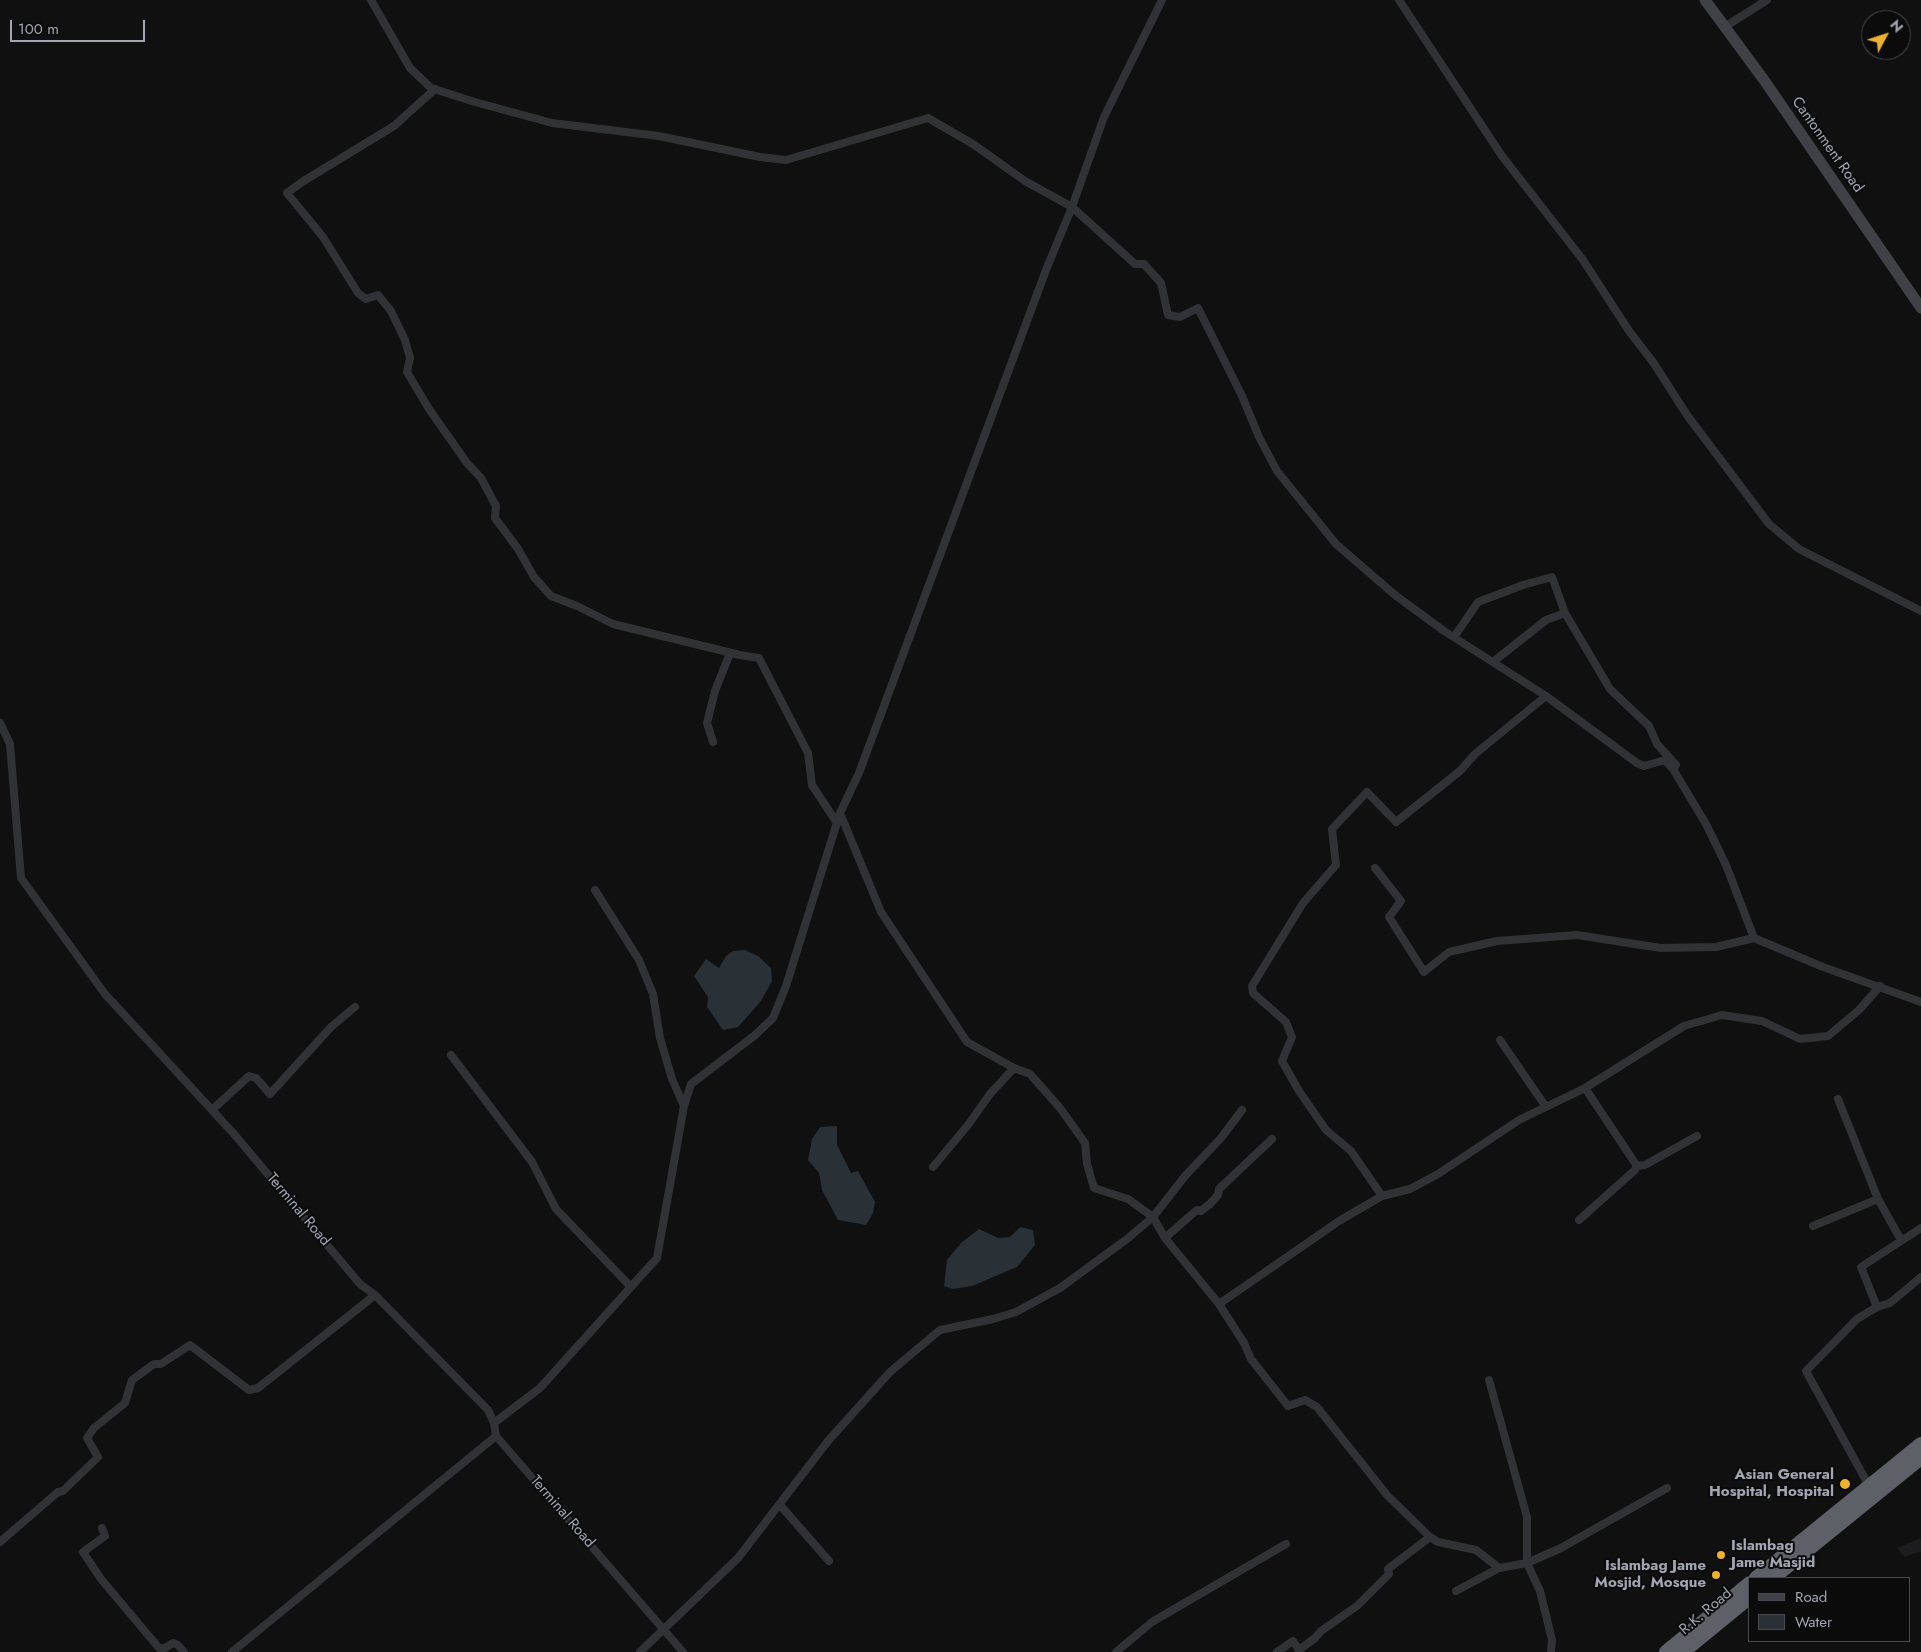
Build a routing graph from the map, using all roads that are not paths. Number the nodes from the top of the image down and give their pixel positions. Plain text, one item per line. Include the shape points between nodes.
1 (371, 0) edge
2 (1162, 0) edge
3 (1398, 0) edge
4 (1705, 0) edge
5 (1767, 0) edge
6 (1726, 26) junction
7 (435, 89) junction
8 (1072, 207) junction
9 (1921, 308) edge
10 (1921, 610) edge
11 (1565, 613) junction
12 (1454, 637) junction
13 (730, 653) junction
14 (1493, 662) junction
15 (1546, 696) junction
16 (0, 723) edge
17 (713, 742) dead end
18 (1673, 769) junction
19 (840, 813) junction
20 (837, 822) junction
21 (1375, 868) dead end
22 (595, 890) dead end
23 (1754, 938) junction
24 (1880, 986) junction
25 (1921, 1002) edge
26 (355, 1006) dead end
27 (1500, 1040) dead end
28 (451, 1055) dead end
29 (1014, 1068) junction
30 (1585, 1088) junction
31 (1838, 1100) dead end
32 (684, 1106) junction
33 (1546, 1107) junction
34 (212, 1110) junction
35 (1242, 1110) dead end
36 (1696, 1136) dead end
37 (1272, 1139) dead end
38 (1637, 1166) junction
39 (933, 1167) dead end
40 (1382, 1196) junction
41 (1878, 1199) junction
42 (1153, 1217) junction
43 (1579, 1220) dead end
44 (1813, 1226) dead end
45 (1921, 1228) edge
46 (1165, 1238) junction
47 (1901, 1240) junction
48 (1921, 1277) edge
49 (631, 1286) junction
50 (375, 1295) junction
51 (1219, 1304) junction
52 (1877, 1307) junction
53 (1489, 1380) dead end
54 (494, 1423) junction
55 (496, 1436) junction
56 (1921, 1444) edge
57 (1921, 1458) edge
58 (1869, 1486) junction
59 (1666, 1488) dead end
60 (780, 1505) junction
61 (102, 1528) dead end
62 (1430, 1537) junction
63 (0, 1542) edge
64 (1286, 1544) dead end
65 (829, 1562) dead end
66 (1527, 1563) junction
67 (1500, 1568) junction
68 (1757, 1577) edge
69 (1774, 1577) edge
70 (1748, 1585) edge
71 (1456, 1591) dead end
72 (1748, 1599) edge
73 (664, 1629) junction
74 (184, 1652) edge
75 (232, 1652) edge
76 (640, 1652) edge
77 (683, 1652) edge
78 (1116, 1652) edge
79 (1277, 1652) edge
80 (1551, 1652) edge
81 (1666, 1652) edge
82 (1683, 1652) edge

1 - 7 street via 410,68
2 - 8 street via 1104,118
3 - 10 street via 1502,156 1583,260 1687,415 1769,524 1799,549
4 - 6 street, Cantonment Road
5 - 6 street
6 - 9 street, Cantonment Road
7 - 8 street via 552,123 659,136 786,160 928,118 973,144 1025,181
7 - 13 street via 394,126 287,193 323,238 358,293 366,299 378,295 391,311 410,358 407,372 429,409 481,478 496,506 495,518 534,577 551,596 613,624
8 - 12 street via 1135,264 1144,264 1161,283 1168,316 1180,317 1198,308 1259,438 1278,471 1302,502 1336,544 1395,595
8 - 19 street via 859,773
11 - 12 street via 1552,576 1478,602
11 - 14 street via 1546,620
11 - 18 street via 1610,689 1649,726 1657,744 1676,766
12 - 14 street
13 - 17 street via 706,723
13 - 20 street via 759,658 808,753 812,785
14 - 15 street
15 - 18 street via 1637,763 1644,766 1665,760
15 - 40 street via 1474,754 1460,772 1396,822 1367,792 1332,829 1336,865 1303,904 1252,986 1254,993 1286,1022 1292,1037 1282,1061 1299,1091 1326,1130 1351,1151
16 - 34 street, Terminal Road via 10,744 21,878 105,994
18 - 23 street via 1726,865
19 - 20 street
19 - 29 street via 881,912 967,1042
20 - 32 street via 773,1018 691,1084
21 - 23 street via 1401,901 1389,917 1424,972 1449,952 1497,941 1577,935 1661,948 1697,948
22 - 32 street via 639,960 653,994 660,1038 672,1079
23 - 24 street via 1823,967
24 - 25 street
24 - 30 street via 1859,1010 1828,1036 1800,1039 1762,1021 1722,1015 1684,1026
26 - 34 street via 331,1027 270,1094 256,1078 249,1076
27 - 33 street
28 - 49 street via 532,1162 556,1209
29 - 39 street
29 - 42 street via 1030,1074 1060,1108 1085,1144 1094,1188 1128,1199
30 - 33 street
30 - 38 street
31 - 41 street
32 - 49 street via 657,1258
33 - 40 street via 1519,1120 1463,1159 1410,1190
34 - 50 street, Terminal Road via 360,1284
35 - 42 street
36 - 38 street
37 - 46 street via 1219,1189 1210,1204 1191,1214
38 - 43 street
40 - 51 street via 1339,1221
41 - 44 street
41 - 47 street
42 - 46 street
42 - 60 street via 1083,1272 1033,1304 993,1319 940,1330 890,1372 862,1402
45 - 47 street
46 - 51 street
47 - 52 street via 1860,1267
48 - 52 street via 1890,1303
49 - 54 street via 540,1388
50 - 54 street, Terminal Road via 488,1410
50 - 63 street via 258,1388 249,1390 190,1345 161,1364 154,1364 132,1380 125,1403 94,1428 87,1438 98,1457 64,1491 58,1492
51 - 62 street via 1251,1359 1288,1406 1305,1400 1317,1407 1387,1494
52 - 58 street via 1857,1320 1806,1371
53 - 66 street via 1527,1517
54 - 55 street, Terminal Road
55 - 73 street, Terminal Road
55 - 75 street
56 - 58 highway
57 - 69 highway
58 - 68 highway
59 - 66 street via 1561,1548
60 - 65 street
60 - 73 street via 738,1558
61 - 74 street via 105,1536 83,1552 101,1579 159,1648 172,1643
62 - 67 street via 1438,1542 1476,1550
62 - 79 street via 1388,1569 1389,1574 1357,1606 1299,1650 1293,1641
64 - 78 street via 1152,1622
66 - 67 street
66 - 80 street via 1540,1591 1552,1640
67 - 71 street
70 - 81 highway, R.K. Road
72 - 82 highway, R.K. Road
73 - 76 street
73 - 77 street, Terminal Road

